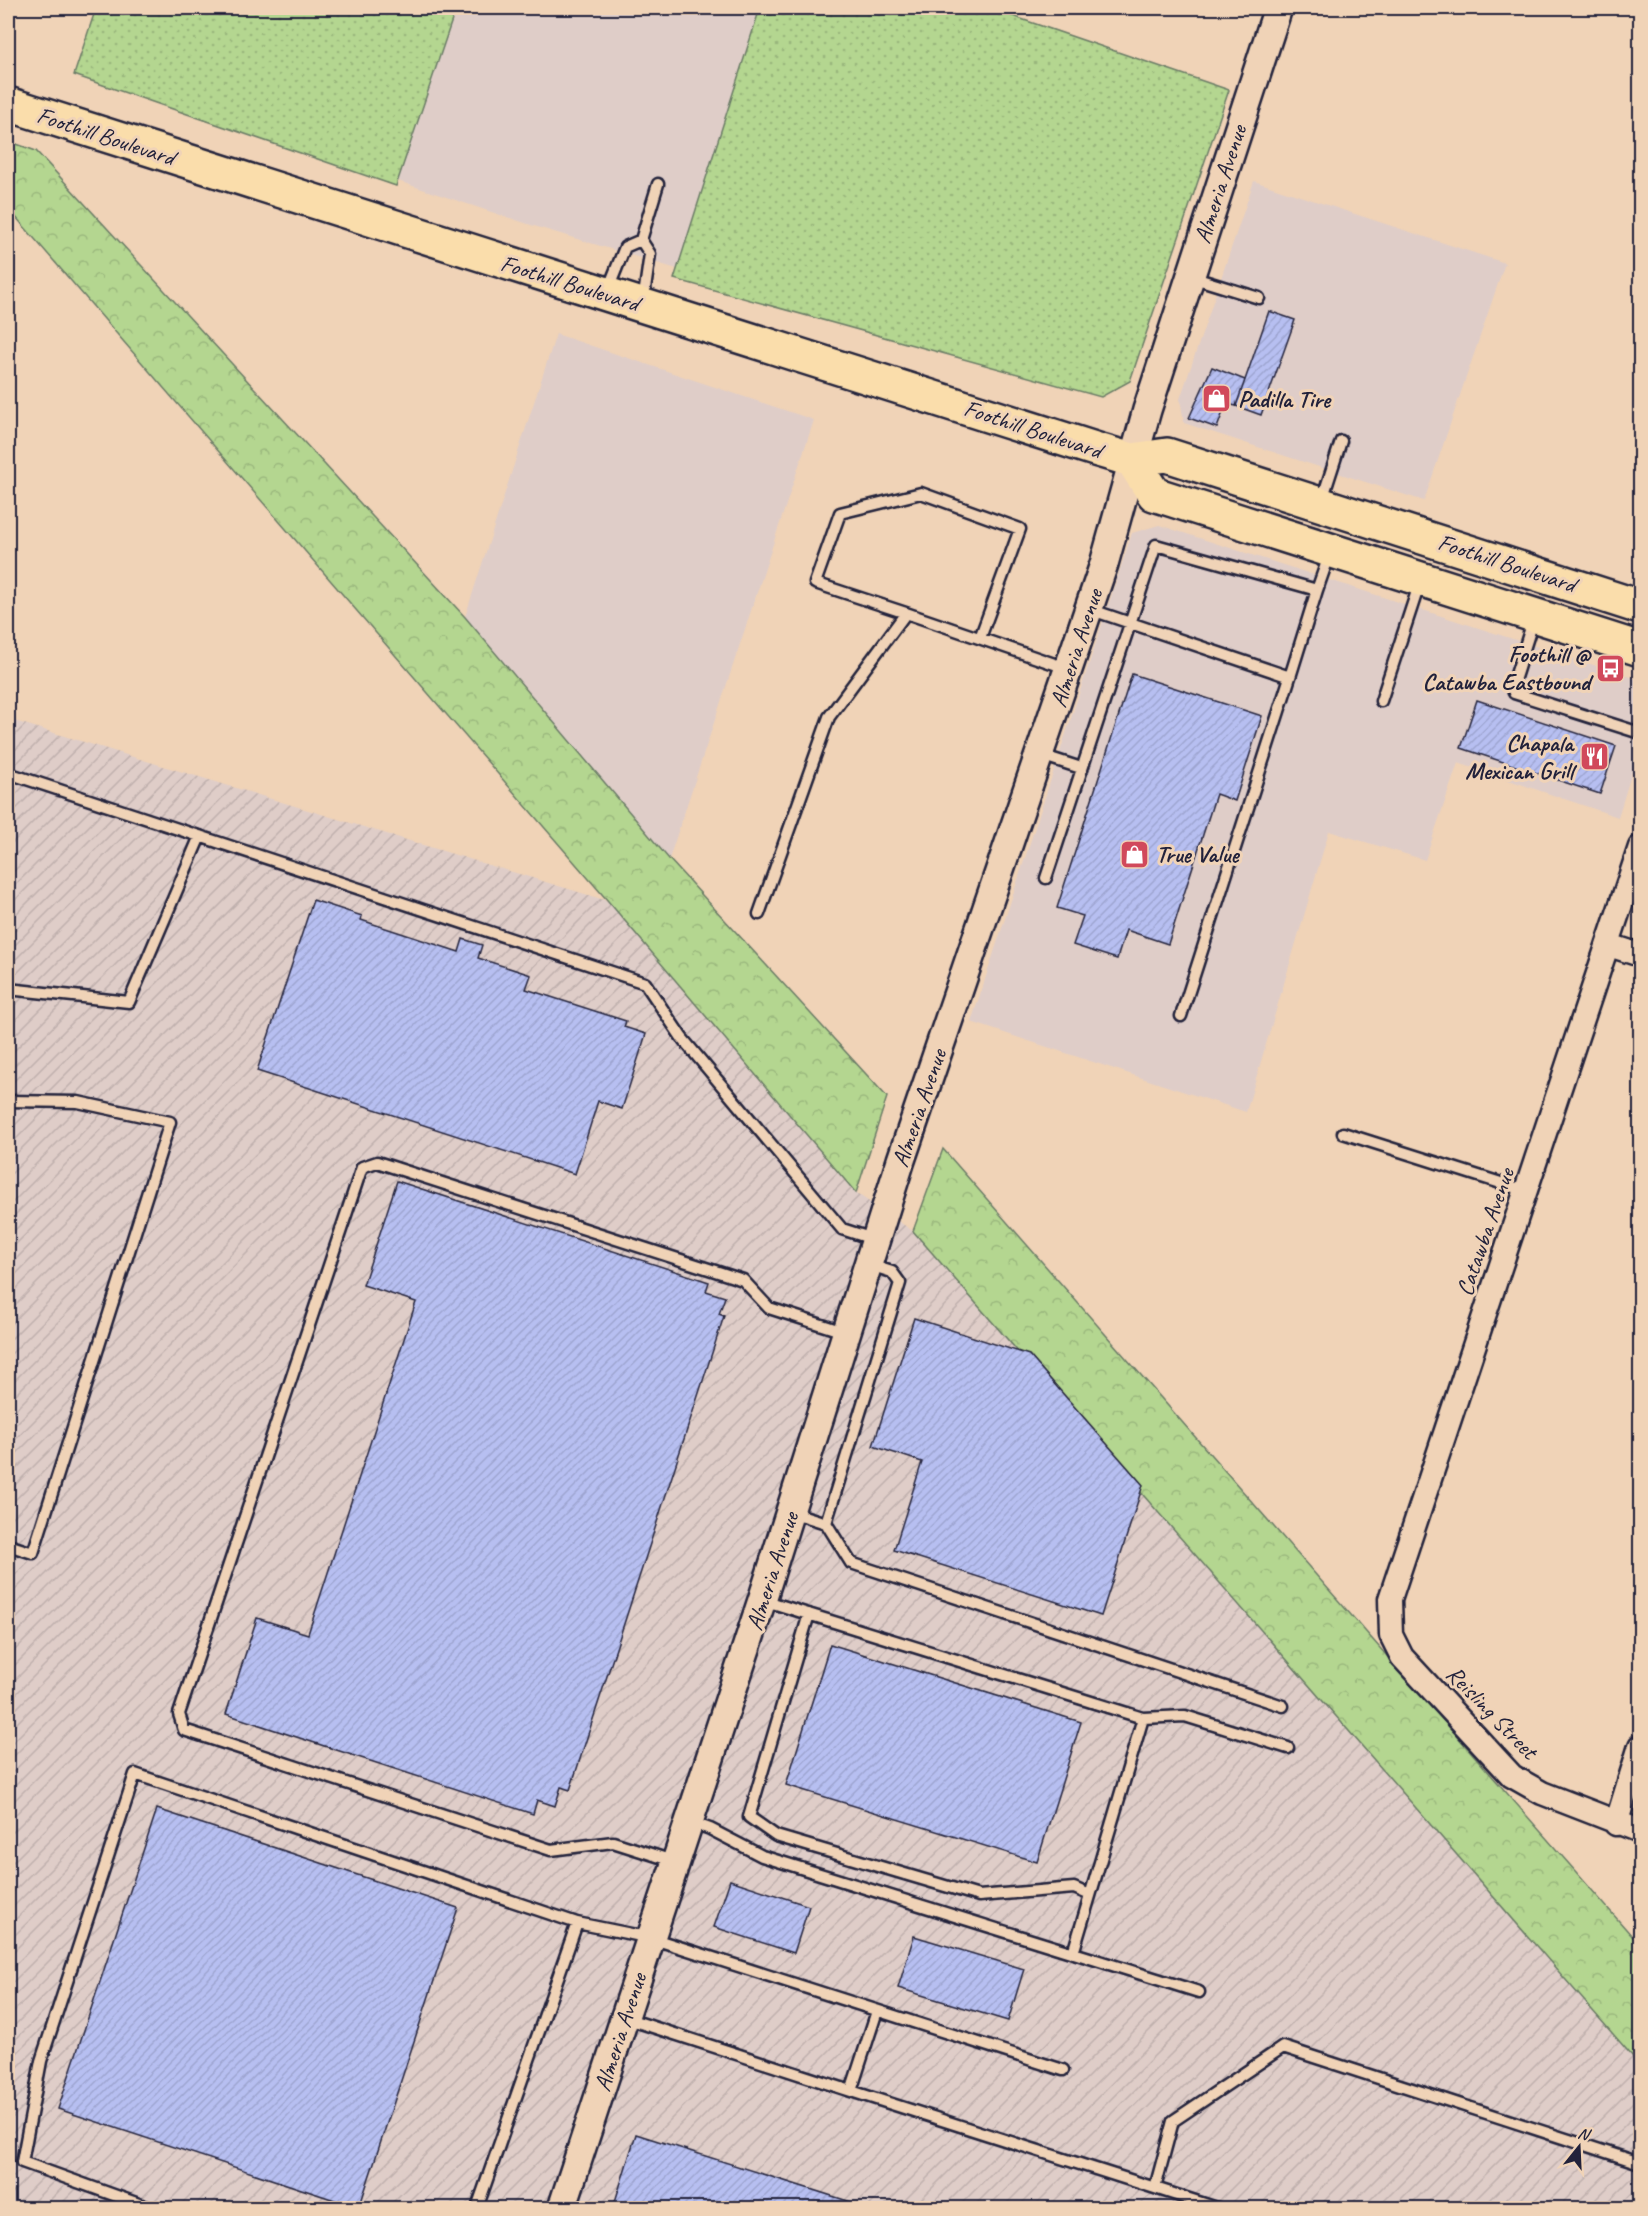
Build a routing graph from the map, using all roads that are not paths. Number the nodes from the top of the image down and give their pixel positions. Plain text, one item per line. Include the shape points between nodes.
1 (1278, 8) edge
2 (8, 104) edge
3 (658, 184) dead end
4 (641, 240) junction
5 (1190, 277) junction
6 (606, 295) junction
7 (1259, 298) dead end
8 (643, 306) junction
9 (1341, 441) dead end
10 (1132, 460) junction
11 (1321, 503) junction
12 (1330, 551) junction
13 (1420, 579) junction
14 (1317, 590) junction
15 (1641, 607) edge
16 (1089, 609) junction
17 (906, 613) junction
18 (1535, 615) junction
19 (1129, 622) junction
20 (980, 638) junction
21 (1641, 649) edge
22 (1069, 669) junction
23 (1290, 677) junction
24 (1381, 701) dead end
25 (1641, 733) edge
26 (1041, 755) junction
27 (1081, 768) junction
28 (8, 773) edge
29 (200, 836) junction
30 (1641, 847) edge
31 (1046, 878) dead end
32 (759, 914) dead end
33 (1609, 945) junction
34 (1641, 955) edge
35 (8, 989) edge
36 (1181, 1016) dead end
37 (8, 1101) edge
38 (1343, 1133) dead end
39 (1527, 1191) junction
40 (872, 1253) junction
41 (847, 1333) junction
42 (791, 1512) junction
43 (826, 1523) junction
44 (8, 1545) edge
45 (762, 1600) junction
46 (809, 1614) junction
47 (1391, 1635) joint
48 (1283, 1706) dead end
49 (1143, 1718) junction
50 (1641, 1746) edge
51 (1288, 1748) dead end
52 (689, 1822) junction
53 (1616, 1824) junction
54 (1641, 1831) edge
55 (676, 1862) junction
56 (1090, 1895) junction
57 (577, 1923) junction
58 (651, 1938) junction
59 (1073, 1953) junction
60 (1199, 1992) dead end
61 (877, 2011) junction
62 (625, 2018) junction
63 (1063, 2070) dead end
64 (851, 2091) junction
65 (1641, 2163) edge
66 (1155, 2188) junction
67 (150, 2208) edge
68 (477, 2208) edge
69 (562, 2208) edge
70 (1217, 2208) edge

1 - 5 street, Almeria Avenue
2 - 6 main road, Foothill Boulevard
3 - 4 lane
4 - 6 lane via 625,247
4 - 8 lane via 650,254
5 - 7 lane
5 - 10 street, Almeria Avenue
6 - 8 main road, Foothill Boulevard
8 - 10 main road, Foothill Boulevard
9 - 11 lane
10 - 11 main road, Foothill Boulevard via 1167,455
10 - 12 main road, Foothill Boulevard via 1154,494
10 - 16 street, Almeria Avenue
11 - 15 main road, Foothill Boulevard
12 - 13 main road, Foothill Boulevard
12 - 14 lane
13 - 18 main road, Foothill Boulevard
13 - 24 lane
14 - 19 lane via 1156,545
14 - 23 lane
16 - 19 lane
16 - 22 street, Almeria Avenue
17 - 20 lane
17 - 20 lane via 815,583 840,513 921,493 1020,528
17 - 32 lane via 829,717
18 - 21 main road, Foothill Boulevard
18 - 25 lane via 1512,687 1514,693
19 - 23 lane
19 - 27 lane
20 - 22 lane
22 - 26 street, Almeria Avenue
23 - 36 lane
26 - 27 lane
26 - 40 street, Almeria Avenue
27 - 31 lane
28 - 29 lane
29 - 35 lane via 129,1002
29 - 40 lane via 645,983 682,1038 842,1229
30 - 33 street, Catawba Avenue
33 - 34 street
33 - 39 street, Catawba Avenue
37 - 44 lane via 78,1102 170,1122 33,1553
38 - 39 lane
39 - 47 street, Catawba Avenue via 1390,1599
40 - 41 street, Almeria Avenue
40 - 43 lane via 900,1283
41 - 42 street, Almeria Avenue
41 - 55 lane via 769,1308 743,1280 377,1162 362,1167 179,1714 184,1730 551,1850 613,1842
42 - 43 lane
42 - 45 street, Almeria Avenue
43 - 48 lane via 851,1563
45 - 46 lane
45 - 52 street, Almeria Avenue
46 - 49 lane
46 - 56 lane via 749,1817 776,1836 979,1896 1074,1888
47 - 53 street, Reisling Street via 1402,1657 1512,1776
49 - 51 lane via 1185,1716
49 - 56 lane
50 - 53 street
52 - 55 street, Almeria Avenue
52 - 59 lane via 762,1856
53 - 54 street, Reisling Street
55 - 58 street, Almeria Avenue
56 - 59 lane
57 - 58 lane
57 - 67 lane via 135,1774 41,2061 22,2162
57 - 68 lane
58 - 61 lane
58 - 62 street, Almeria Avenue
59 - 60 lane
61 - 63 lane
61 - 64 lane
62 - 64 lane
62 - 69 street, Almeria Avenue
64 - 66 lane
65 - 66 lane via 1282,2047 1173,2121
66 - 70 lane

